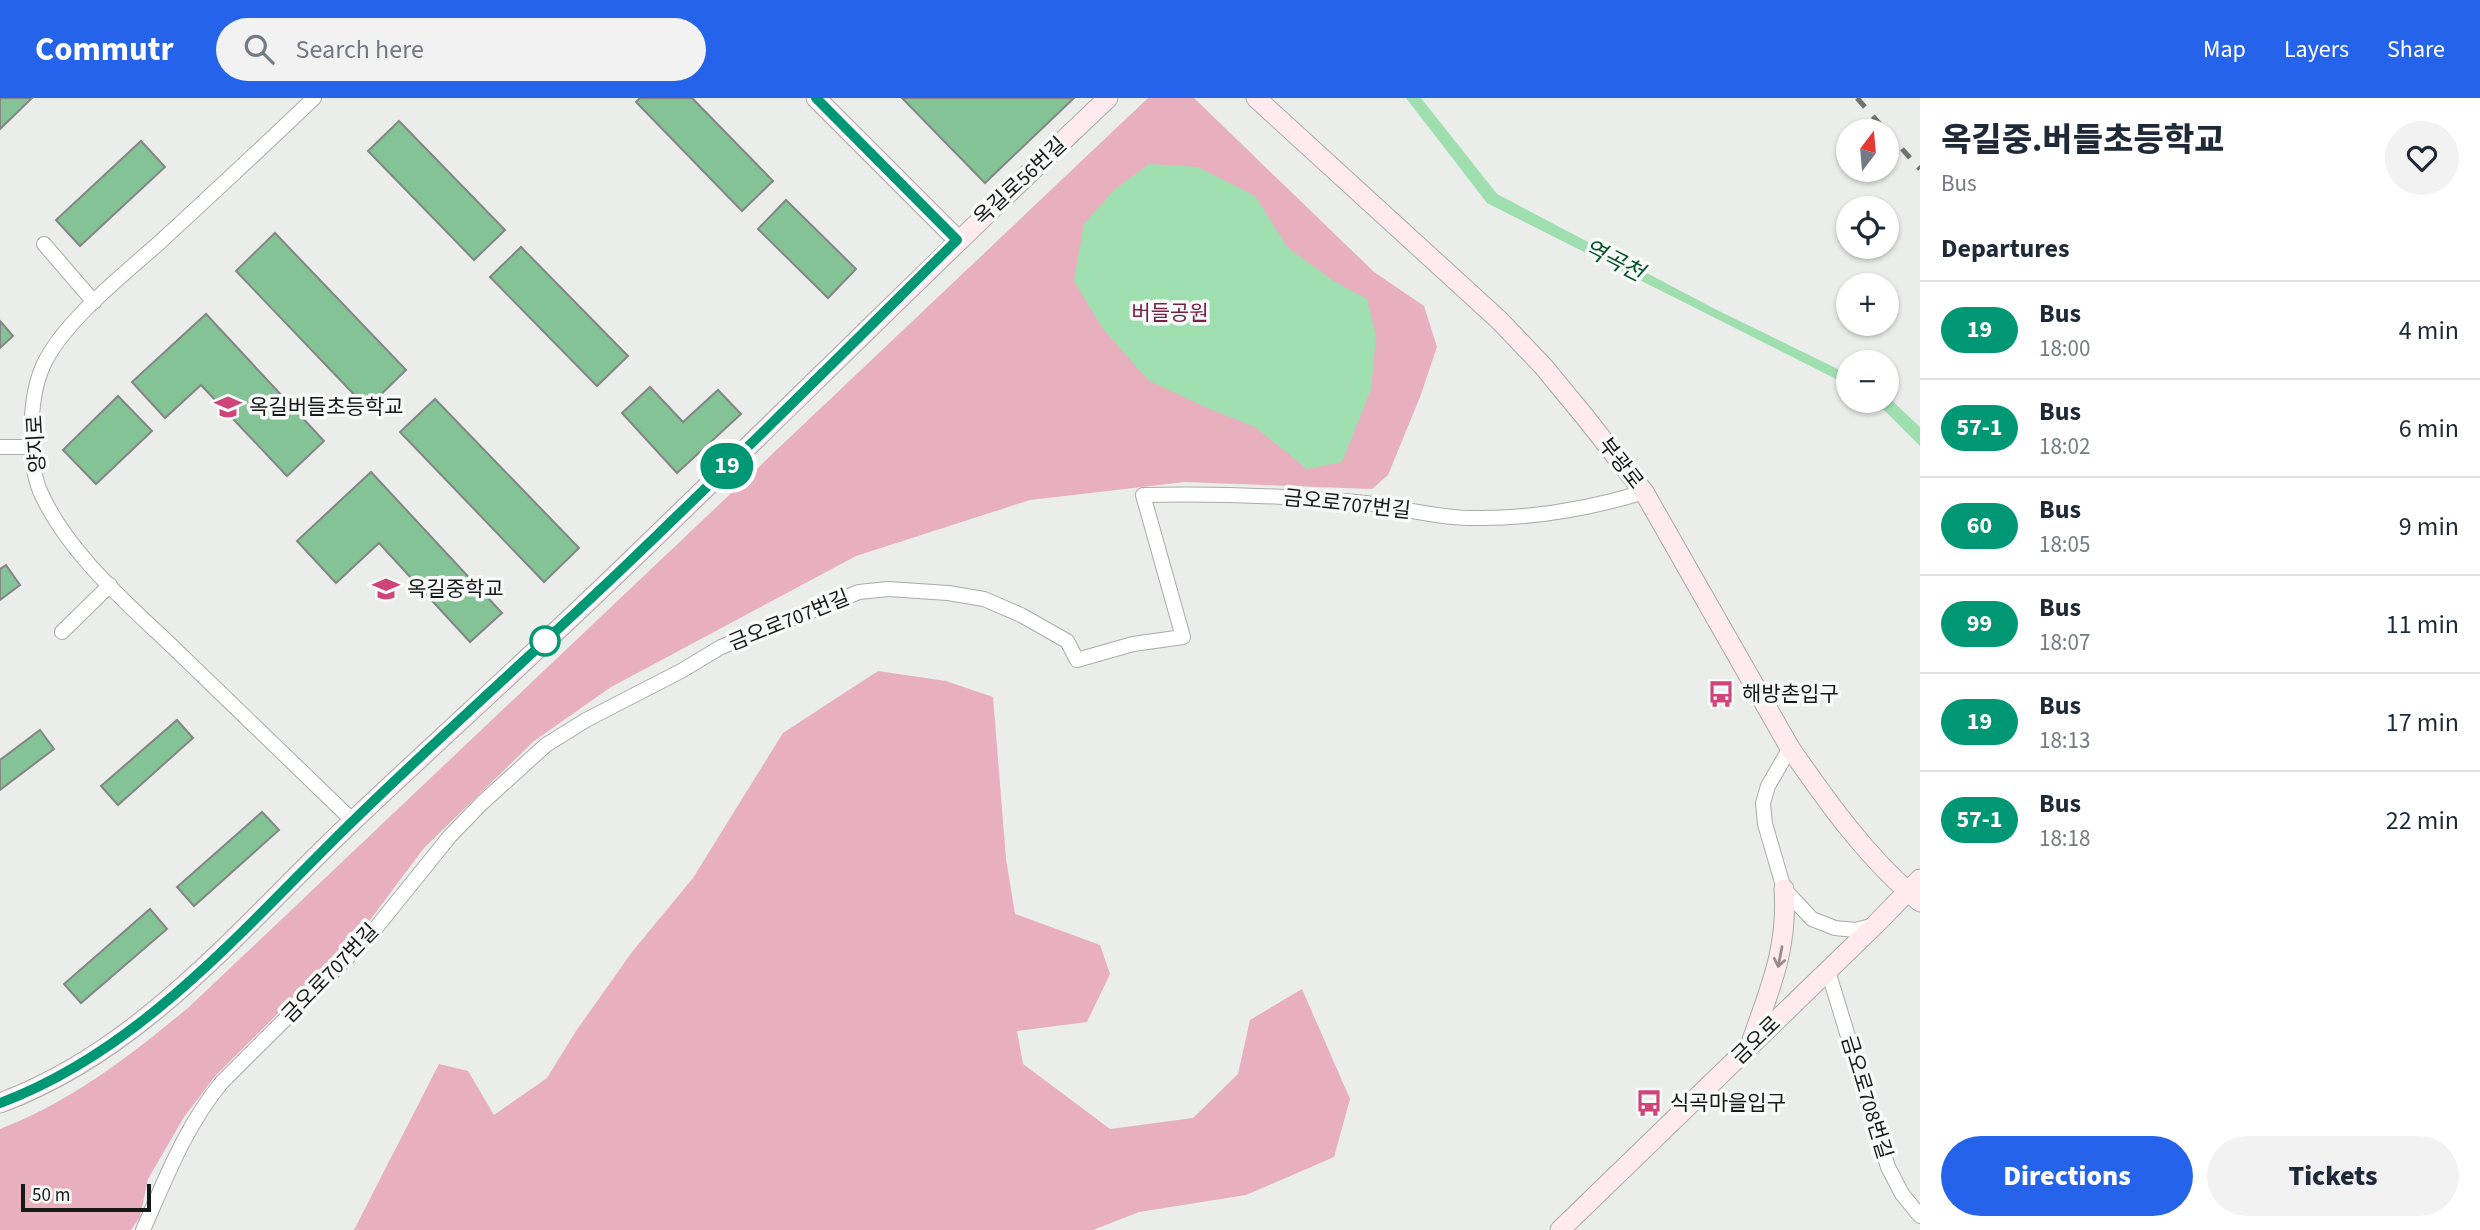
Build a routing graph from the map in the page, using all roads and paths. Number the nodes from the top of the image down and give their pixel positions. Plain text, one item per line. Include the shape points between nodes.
1 (314, 98) edge
2 (816, 98) edge
3 (1108, 98) edge
4 (1256, 98) edge
5 (957, 240) junction
6 (44, 244) dead end
7 (94, 302) junction
8 (0, 447) edge
9 (32, 447) junction
10 (1644, 492) junction
11 (110, 585) junction
12 (62, 632) dead end
13 (1790, 748) junction
14 (353, 821) junction
15 (1784, 889) junction
16 (1916, 891) edge
17 (1875, 926) junction
18 (1828, 971) junction
19 (1750, 1046) junction
20 (0, 1103) edge
21 (1920, 1216) edge
22 (143, 1230) edge
23 (1560, 1230) edge

1 - 7 street, 양지로
2 - 5 street
3 - 5 street, 옥길로56번길
4 - 10 street, 부광로 via 1499,320 1543,366
5 - 14 street, 옥길로56번길 via 625,566
6 - 7 street
7 - 9 street, 양지로 via 43,366 33,410
8 - 9 street
9 - 11 street, 양지로 via 39,488 48,507 80,554
10 - 13 street, 부광로
10 - 22 street, 금오로707번길 via 1598,506 1471,518 1293,496 1143,495 1183,637 1077,660 1067,641 984,599 888,589 859,592 721,647 565,732 482,803 371,934 207,1101 178,1149
11 - 12 street
11 - 14 street, 양지로
13 - 15 street via 1763,803
13 - 16 street, 부광로 via 1852,833
14 - 20 street, 옥길로56번길 via 229,944 144,1018 62,1074
15 - 17 street via 1812,919 1835,928
15 -> 19 street via 1786,916 1777,973
16 - 17 street, 금오로
17 - 18 street, 금오로
18 - 19 street, 금오로
18 - 21 street, 금오로708번길 via 1888,1167
19 - 23 street, 금오로

